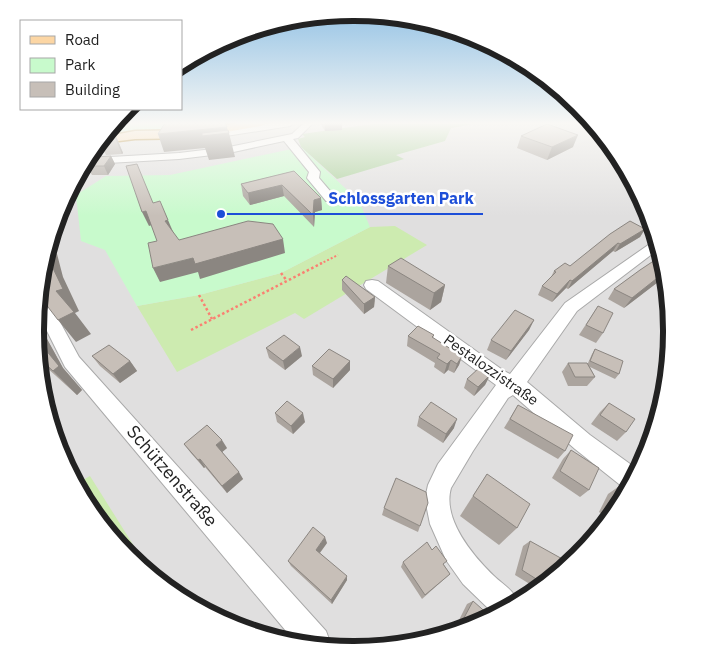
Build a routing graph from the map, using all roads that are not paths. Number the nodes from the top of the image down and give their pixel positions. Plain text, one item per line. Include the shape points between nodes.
1 (183, 154) edge
2 (300, 154) edge
3 (95, 161) edge
4 (330, 198) dead end
5 (652, 247) edge
6 (372, 285) dead end
7 (44, 308) edge
8 (515, 383) junction
9 (627, 476) edge
10 (502, 602) edge
11 (311, 638) edge

1 - 3 street
2 - 4 street via 316,172 313,178
5 - 8 street via 571,307
6 - 8 street, Pestalozzistraße via 497,377
7 - 11 street, Schützenstraße via 72,362
8 - 9 street, Pestalozzistraße via 566,429
8 - 10 street via 501,392 444,478 437,496 448,538 462,562

